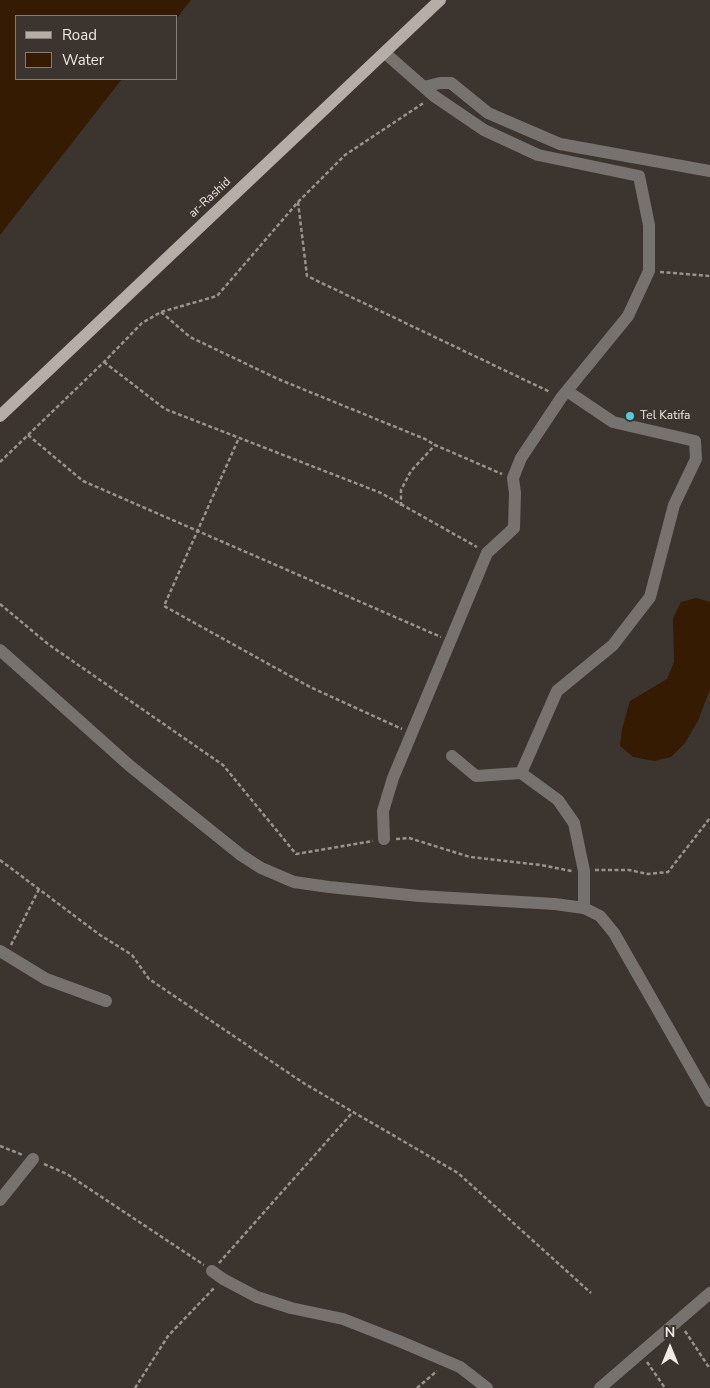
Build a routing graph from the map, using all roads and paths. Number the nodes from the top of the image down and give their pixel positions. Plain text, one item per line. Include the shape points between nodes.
1 (440, 0) edge
2 (385, 53) junction
3 (424, 87) junction
4 (434, 96) junction
5 (710, 171) edge
6 (298, 202) junction
7 (648, 271) junction
8 (710, 276) edge
9 (162, 312) junction
10 (104, 362) junction
11 (564, 394) junction
12 (0, 416) edge
13 (28, 435) junction
14 (238, 440) junction
15 (435, 446) junction
16 (0, 462) edge
17 (513, 478) junction
18 (401, 506) junction
19 (196, 532) junction
20 (487, 552) junction
21 (0, 604) edge
22 (451, 642) junction
23 (0, 650) edge
24 (412, 733) junction
25 (452, 756) dead end
26 (521, 773) junction
27 (710, 818) edge
28 (384, 839) junction
29 (0, 860) edge
30 (584, 871) junction
31 (38, 889) junction
32 (584, 908) junction
33 (3, 953) edge
34 (106, 1001) dead end
35 (710, 1101) edge
36 (352, 1113) junction
37 (0, 1146) edge
38 (33, 1159) junction
39 (0, 1200) edge
40 (217, 1275) junction
41 (591, 1293) dead end
42 (710, 1293) edge
43 (679, 1321) junction
44 (640, 1353) junction
45 (448, 1362) junction
46 (710, 1369) edge
47 (135, 1388) edge
48 (416, 1388) edge
49 (487, 1388) edge
50 (600, 1388) edge
51 (665, 1388) edge

1 - 2 main road, ar-Rashid
2 - 3 street
2 - 12 main road, ar-Rashid
3 - 4 street
3 - 5 street via 451,82 488,112 560,144
4 - 6 path via 345,155
4 - 7 street via 484,130 538,155 640,176 648,225
6 - 9 path via 216,296
6 - 11 path via 308,276
7 - 8 path
7 - 11 street via 628,316
9 - 10 path via 142,322
9 - 15 path via 190,337 278,379 424,438
10 - 13 path
10 - 14 path via 165,409
11 - 17 street via 521,458
11 - 26 street via 613,422 694,441 696,459 674,505 650,597 612,646 556,690
13 - 16 path
13 - 19 path via 83,481
14 - 18 path via 381,493
14 - 19 path
15 - 17 path
15 - 18 path via 411,470 401,490
17 - 20 street via 516,493 514,528
18 - 20 path
19 - 22 path
19 - 24 path via 164,606 310,688
20 - 22 street
21 - 28 path via 48,644 223,765 296,854
22 - 24 street
23 - 32 street via 130,766 261,868 294,882 329,887
24 - 28 street via 382,811
25 - 26 street via 476,776
26 - 30 street via 558,800 574,823
27 - 30 path via 668,872
28 - 30 path via 409,838 470,857
29 - 31 path
30 - 32 street
31 - 33 path
31 - 36 path via 100,936 132,955 149,979
32 - 35 street via 600,916 614,933
33 - 34 street via 46,979
36 - 40 path
36 - 41 path via 458,1173
37 - 38 path
38 - 39 street
38 - 40 path via 67,1174
40 - 45 street via 257,1297 364,1326
40 - 47 path via 168,1336
42 - 43 street
43 - 44 street
43 - 46 path
44 - 50 street
44 - 51 path
45 - 48 path
45 - 49 street

